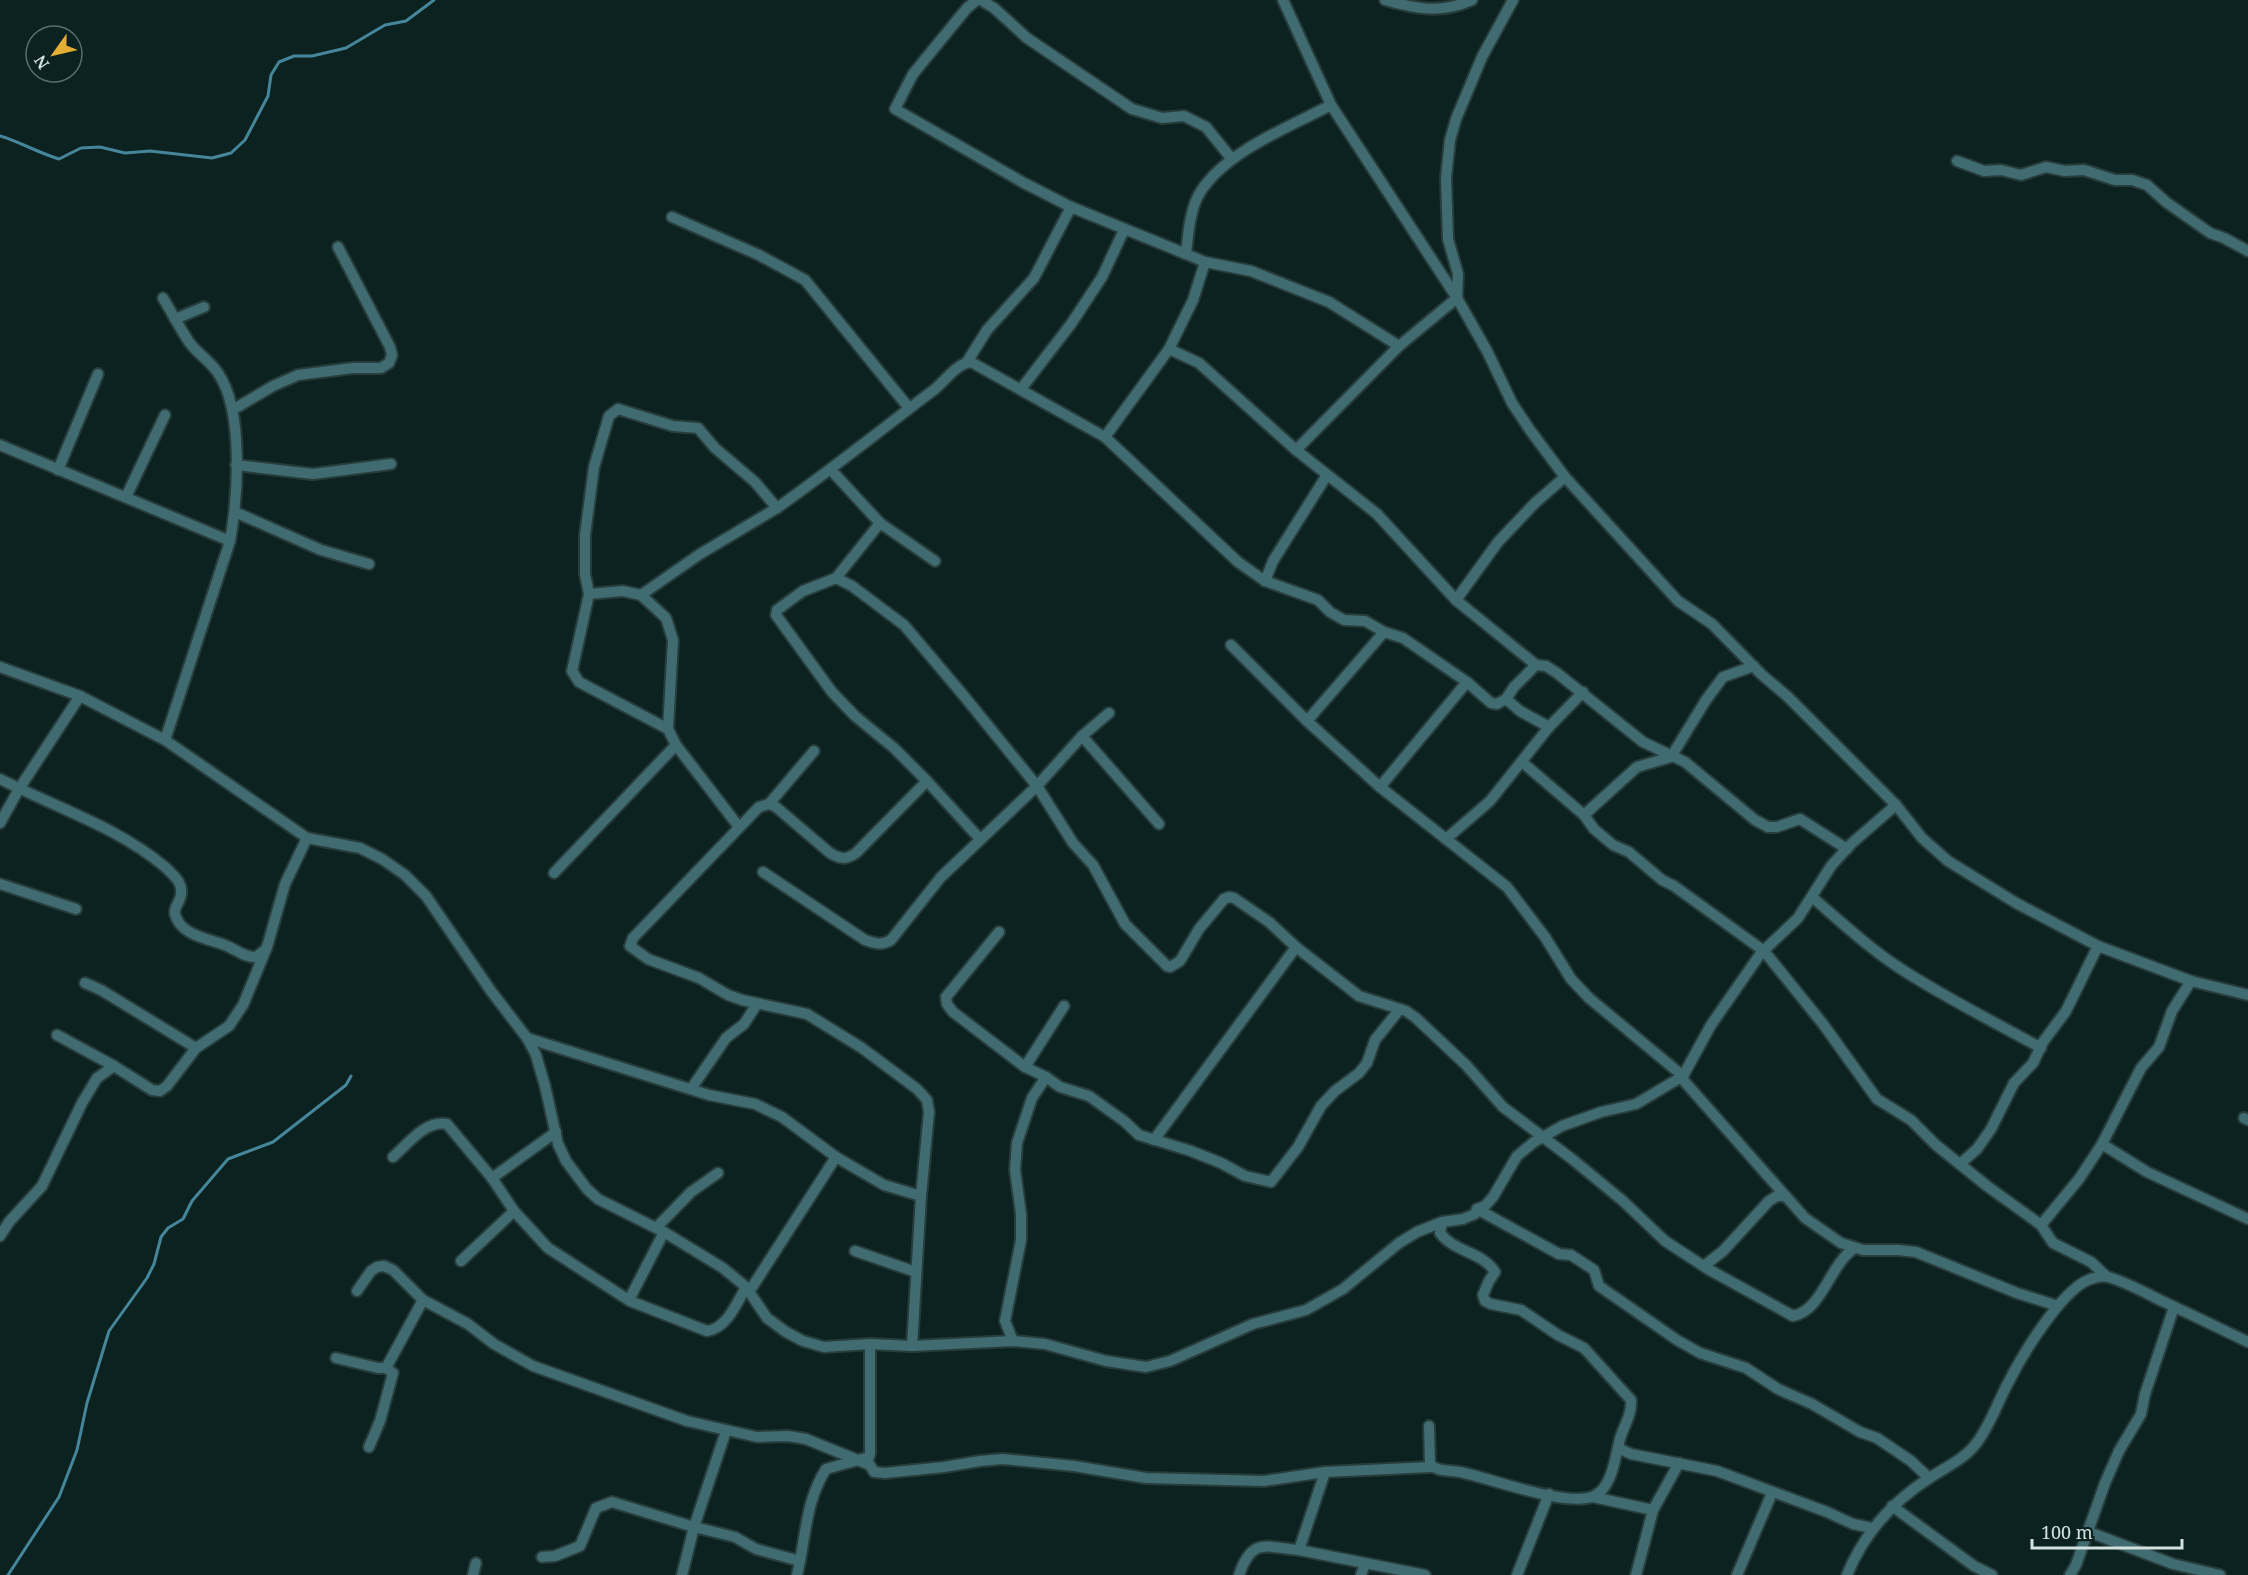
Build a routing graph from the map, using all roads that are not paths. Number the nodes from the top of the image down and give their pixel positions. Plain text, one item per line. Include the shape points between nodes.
1 (979, 0) edge
2 (1283, 0) edge
3 (1385, 0) edge
4 (1472, 0) edge
5 (1513, 0) edge
6 (1331, 105) junction
7 (1231, 158) junction
8 (1957, 161) dead end
9 (1071, 207) junction
10 (672, 217) dead end
11 (1124, 230) junction
12 (338, 247) dead end
13 (2248, 251) edge
14 (1186, 254) junction
15 (1205, 262) junction
16 (163, 298) dead end
17 (1457, 298) junction
18 (204, 307) dead end
19 (175, 319) junction
20 (1399, 346) junction
21 (1169, 349) junction
22 (967, 362) junction
23 (98, 374) dead end
24 (1021, 389) junction
25 (909, 408) junction
26 (234, 409) junction
27 (165, 415) dead end
28 (1105, 437) junction
29 (0, 445) edge
30 (1296, 450) junction
31 (391, 464) dead end
32 (236, 465) junction
33 (58, 470) junction
34 (831, 470) junction
35 (1327, 475) junction
36 (1564, 477) junction
37 (126, 497) junction
38 (777, 508) junction
39 (235, 512) junction
40 (880, 523) junction
41 (230, 541) junction
42 (935, 561) dead end
43 (369, 564) dead end
44 (836, 578) junction
45 (1265, 580) junction
46 (589, 594) junction
47 (641, 595) junction
48 (1456, 600) junction
49 (1384, 632) junction
50 (1231, 645) dead end
51 (1536, 665) junction
52 (1754, 666) junction
53 (0, 667) edge
54 (1467, 682) junction
55 (1583, 692) junction
56 (80, 696) junction
57 (1506, 699) junction
58 (1109, 713) dead end
59 (1307, 721) junction
60 (1549, 727) junction
61 (668, 729) junction
62 (1082, 736) junction
63 (165, 740) junction
64 (676, 745) junction
65 (814, 750) dead end
66 (1671, 757) junction
67 (1522, 762) junction
68 (0, 779) edge
69 (927, 781) junction
70 (1037, 786) junction
71 (1380, 787) junction
72 (19, 789) junction
73 (769, 804) junction
74 (1896, 805) junction
75 (1584, 815) junction
76 (0, 823) edge
77 (1159, 824) dead end
78 (739, 827) junction
79 (308, 838) junction
80 (980, 839) junction
81 (1446, 839) junction
82 (1847, 849) junction
83 (763, 872) dead end
84 (554, 873) dead end
85 (0, 884) edge
86 (1812, 897) junction
87 (76, 909) dead end
88 (999, 932) dead end
89 (2098, 946) junction
90 (267, 947) junction
91 (1296, 947) junction
92 (1764, 951) junction
93 (2191, 981) junction
94 (85, 983) dead end
95 (2248, 995) edge
96 (757, 1004) junction
97 (1064, 1006) dead end
98 (1400, 1009) junction
99 (57, 1035) dead end
100 (527, 1038) junction
101 (196, 1048) junction
102 (2041, 1048) junction
103 (114, 1066) junction
104 (1025, 1067) junction
105 (1683, 1076) junction
106 (1046, 1077) junction
107 (691, 1089) junction
108 (556, 1132) junction
109 (1542, 1138) junction
110 (1154, 1140) junction
111 (2102, 1144) junction
112 (393, 1157) dead end
113 (836, 1157) junction
114 (1960, 1164) junction
115 (718, 1173) dead end
116 (492, 1178) junction
117 (921, 1196) junction
118 (1785, 1196) junction
119 (1477, 1209) junction
120 (514, 1211) junction
121 (2248, 1219) edge
122 (1442, 1222) junction
123 (2041, 1225) junction
124 (660, 1231) junction
125 (1, 1233) edge
126 (1855, 1248) junction
127 (855, 1251) dead end
128 (461, 1261) dead end
129 (1704, 1266) junction
130 (916, 1272) junction
131 (2106, 1276) junction
132 (748, 1290) junction
133 (357, 1292) dead end
134 (423, 1300) junction
135 (628, 1300) junction
136 (2058, 1306) junction
137 (2175, 1307) junction
138 (1013, 1341) junction
139 (2248, 1342) edge
140 (870, 1344) junction
141 (912, 1346) junction
142 (336, 1358) dead end
143 (386, 1368) junction
144 (1429, 1426) dead end
145 (726, 1431) junction
146 (369, 1447) dead end
147 (1618, 1448) junction
148 (854, 1460) junction
149 (869, 1461) junction
150 (1678, 1463) junction
151 (1431, 1467) junction
152 (1325, 1472) junction
153 (1929, 1478) junction
154 (1772, 1493) junction
155 (1549, 1494) junction
156 (1593, 1497) junction
157 (1892, 1506) junction
158 (1653, 1510) junction
159 (694, 1527) junction
160 (1872, 1528) junction
161 (2089, 1532) junction
162 (1299, 1550) junction
163 (542, 1557) dead end
164 (800, 1561) junction
165 (476, 1563) dead end
166 (1365, 1564) junction
167 (473, 1575) edge
168 (682, 1575) edge
169 (797, 1575) edge
170 (1239, 1575) edge
171 (1361, 1575) edge
172 (1425, 1575) edge
173 (1517, 1575) edge
174 (1636, 1575) edge
175 (1737, 1575) edge
176 (1847, 1575) edge
177 (1992, 1575) edge
178 (2070, 1575) edge
179 (2220, 1575) edge

1 - 7 street via 994,8 1027,38 1132,109 1162,118 1184,116 1206,127
1 - 9 street via 966,8 913,74 896,109
2 - 6 street
3 - 4 street via 1424,10 1456,7
5 - 17 street via 1482,57 1450,140 1446,178 1448,239 1458,274
6 - 7 street
6 - 17 street
7 - 14 street via 1200,192 1190,222
8 - 13 street via 1984,171 2021,175 2046,167 2132,180 2147,185 2210,233
9 - 11 street
9 - 22 street via 1034,278 987,330
10 - 25 street via 805,280
11 - 14 street
11 - 24 street via 1102,277
12 - 26 street via 390,347 389,363 381,368 298,375
14 - 15 street
15 - 20 street via 1251,271 1329,302
15 - 21 street via 1193,300
16 - 19 street
17 - 20 street
17 - 36 street via 1512,403
18 - 19 street
19 - 26 street via 190,344 218,373
20 - 30 street
21 - 28 street
21 - 30 street via 1199,363
22 - 24 street
22 - 25 street
23 - 33 street
24 - 28 street
25 - 34 street
26 - 32 street
27 - 37 street
28 - 45 street via 1238,562
29 - 33 street
30 - 35 street
31 - 32 street via 314,474
32 - 39 street
33 - 37 street
34 - 38 street
34 - 40 street
35 - 45 street
35 - 48 street via 1377,514
36 - 48 street via 1498,542
36 - 52 street via 1678,601 1712,624
37 - 41 street
38 - 46 street via 698,428 673,426 625,410 613,411 594,467 585,535
38 - 47 street
39 - 41 street
39 - 43 street via 321,549
40 - 42 street
40 - 44 street
41 - 63 street
44 - 69 street via 802,591 776,615 840,700
44 - 70 street via 904,625
45 - 49 street via 1318,600 1344,620 1365,621
46 - 47 street via 623,591
46 - 61 street via 572,671 575,677
47 - 61 street via 666,618 674,640
48 - 51 street
49 - 54 street via 1403,638
49 - 59 street
50 - 59 street
51 - 55 street via 1546,666
51 - 57 street
52 - 66 street via 1723,677
52 - 74 street
53 - 56 street
54 - 57 street via 1491,703
54 - 71 street
55 - 60 street
55 - 66 street via 1643,742
56 - 63 street
56 - 72 street
57 - 60 street
58 - 62 street
59 - 71 street
60 - 67 street
61 - 64 street
62 - 70 street
62 - 77 street
63 - 79 street
64 - 78 street
64 - 84 street
65 - 73 street
66 - 75 street via 1637,767
66 - 82 street via 1685,762 1768,827 1800,819
67 - 75 street
67 - 81 street via 1490,801
68 - 72 street
69 - 73 street via 848,858 830,853
69 - 80 street
70 - 80 street
70 - 91 street via 1073,843 1093,865 1125,924 1167,966 1180,961 1211,914 1229,897 1269,922
71 - 81 street
72 - 76 street
72 - 90 street via 101,827 164,866 182,888 176,915 195,936 251,957
73 - 78 street via 759,807
74 - 82 street
74 - 89 street via 1922,838 1948,861 2016,903
75 - 92 street via 1613,845 1629,852 1662,880
78 - 96 street via 633,938 630,946 648,958 699,978 715,990
79 - 90 street via 285,884
79 - 100 street via 360,848 405,875 426,896
80 - 83 street via 941,877 885,944 866,940
81 - 105 street via 1507,887 1571,979 1589,998
82 - 86 street
85 - 87 street
86 - 92 street via 1798,918
86 - 102 street via 1901,968
88 - 104 street via 946,997 947,1004 952,1012
89 - 93 street
89 - 102 street via 2066,1011
90 - 101 street via 238,1014 220,1033
91 - 98 street via 1359,996
91 - 110 street
92 - 105 street via 1712,1025
92 - 114 street via 1877,1099 1911,1120
93 - 95 street
93 - 111 street via 2172,1011 2159,1047 2141,1068
94 - 101 street
96 - 107 street via 744,1024 726,1038
96 - 117 street via 807,1014 862,1048 927,1100
97 - 104 street
98 - 109 street via 1416,1018 1503,1107
98 - 110 street via 1375,1040 1367,1063 1322,1106 1271,1182
99 - 103 street
100 - 107 street
100 - 108 street via 536,1055
101 - 103 street via 160,1091
102 - 114 street via 2014,1083 1991,1130
103 - 125 street via 97,1078 82,1103 42,1186
104 - 106 street
105 - 109 street via 1636,1104 1562,1126
105 - 118 street
106 - 110 street via 1060,1087 1089,1096 1139,1135
106 - 138 street via 1032,1098 1017,1143 1015,1170 1021,1240 1005,1321
107 - 113 street via 755,1104 782,1117
108 - 116 street
108 - 124 street via 566,1161 587,1189 598,1199
109 - 119 street via 1526,1147 1493,1197
109 - 129 street via 1623,1201 1665,1241
111 - 121 street via 2147,1172
111 - 123 street
112 - 116 street via 432,1124 447,1124
113 - 117 street via 884,1185
113 - 132 street
114 - 123 street
115 - 124 street via 691,1192
116 - 120 street
117 - 130 street
118 - 126 street via 1819,1229
118 - 129 street via 1769,1201
119 - 122 street via 1463,1219
119 - 153 street via 1593,1270 1599,1286 1677,1341 1746,1368 1792,1397 1877,1437
120 - 128 street
120 - 135 street via 549,1248
122 - 138 street via 1399,1244 1323,1302 1253,1324 1170,1361 1130,1365 1045,1344
122 - 147 street via 1440,1233 1444,1239 1486,1262 1495,1272 1483,1295 1485,1300 1521,1310 1584,1348 1631,1400 1631,1414
123 - 131 street via 2053,1243 2091,1262
124 - 132 street via 723,1268
124 - 135 street
126 - 129 street via 1843,1258 1812,1304 1797,1316
126 - 136 street via 1916,1252
127 - 130 street
130 - 141 street
131 - 136 street via 2080,1284
131 - 137 street
132 - 135 street via 724,1322 707,1331
132 - 140 street via 767,1318 803,1341 824,1347
133 - 134 street via 371,1271 384,1266
134 - 143 street
134 - 145 street via 533,1366
136 - 153 street via 2020,1361 1975,1446
137 - 139 street
137 - 161 street via 2141,1414 2119,1451
138 - 141 street
140 - 141 street
140 - 149 street
142 - 143 street
143 - 146 street via 393,1373
144 - 151 street
145 - 148 street via 806,1439
145 - 159 street
147 - 150 street
147 - 156 street via 1611,1473
148 - 149 street
148 - 164 street via 826,1469 819,1480 811,1499
149 - 152 street via 874,1472 885,1473 1003,1459 1146,1478 1264,1481
150 - 154 street via 1717,1471
150 - 158 street
151 - 152 street
151 - 155 street
152 - 162 street
153 - 157 street
154 - 160 street
154 - 175 street
155 - 156 street
155 - 173 street
156 - 158 street
157 - 160 street
157 - 177 street
158 - 174 street
159 - 163 street via 612,1502 596,1508 580,1546
159 - 164 street via 735,1537 756,1549
159 - 168 street
160 - 176 street
161 - 178 street
161 - 179 street via 2173,1564
162 - 166 street
162 - 170 street via 1261,1546 1245,1559
164 - 169 street
165 - 167 street
166 - 171 street
166 - 172 street

